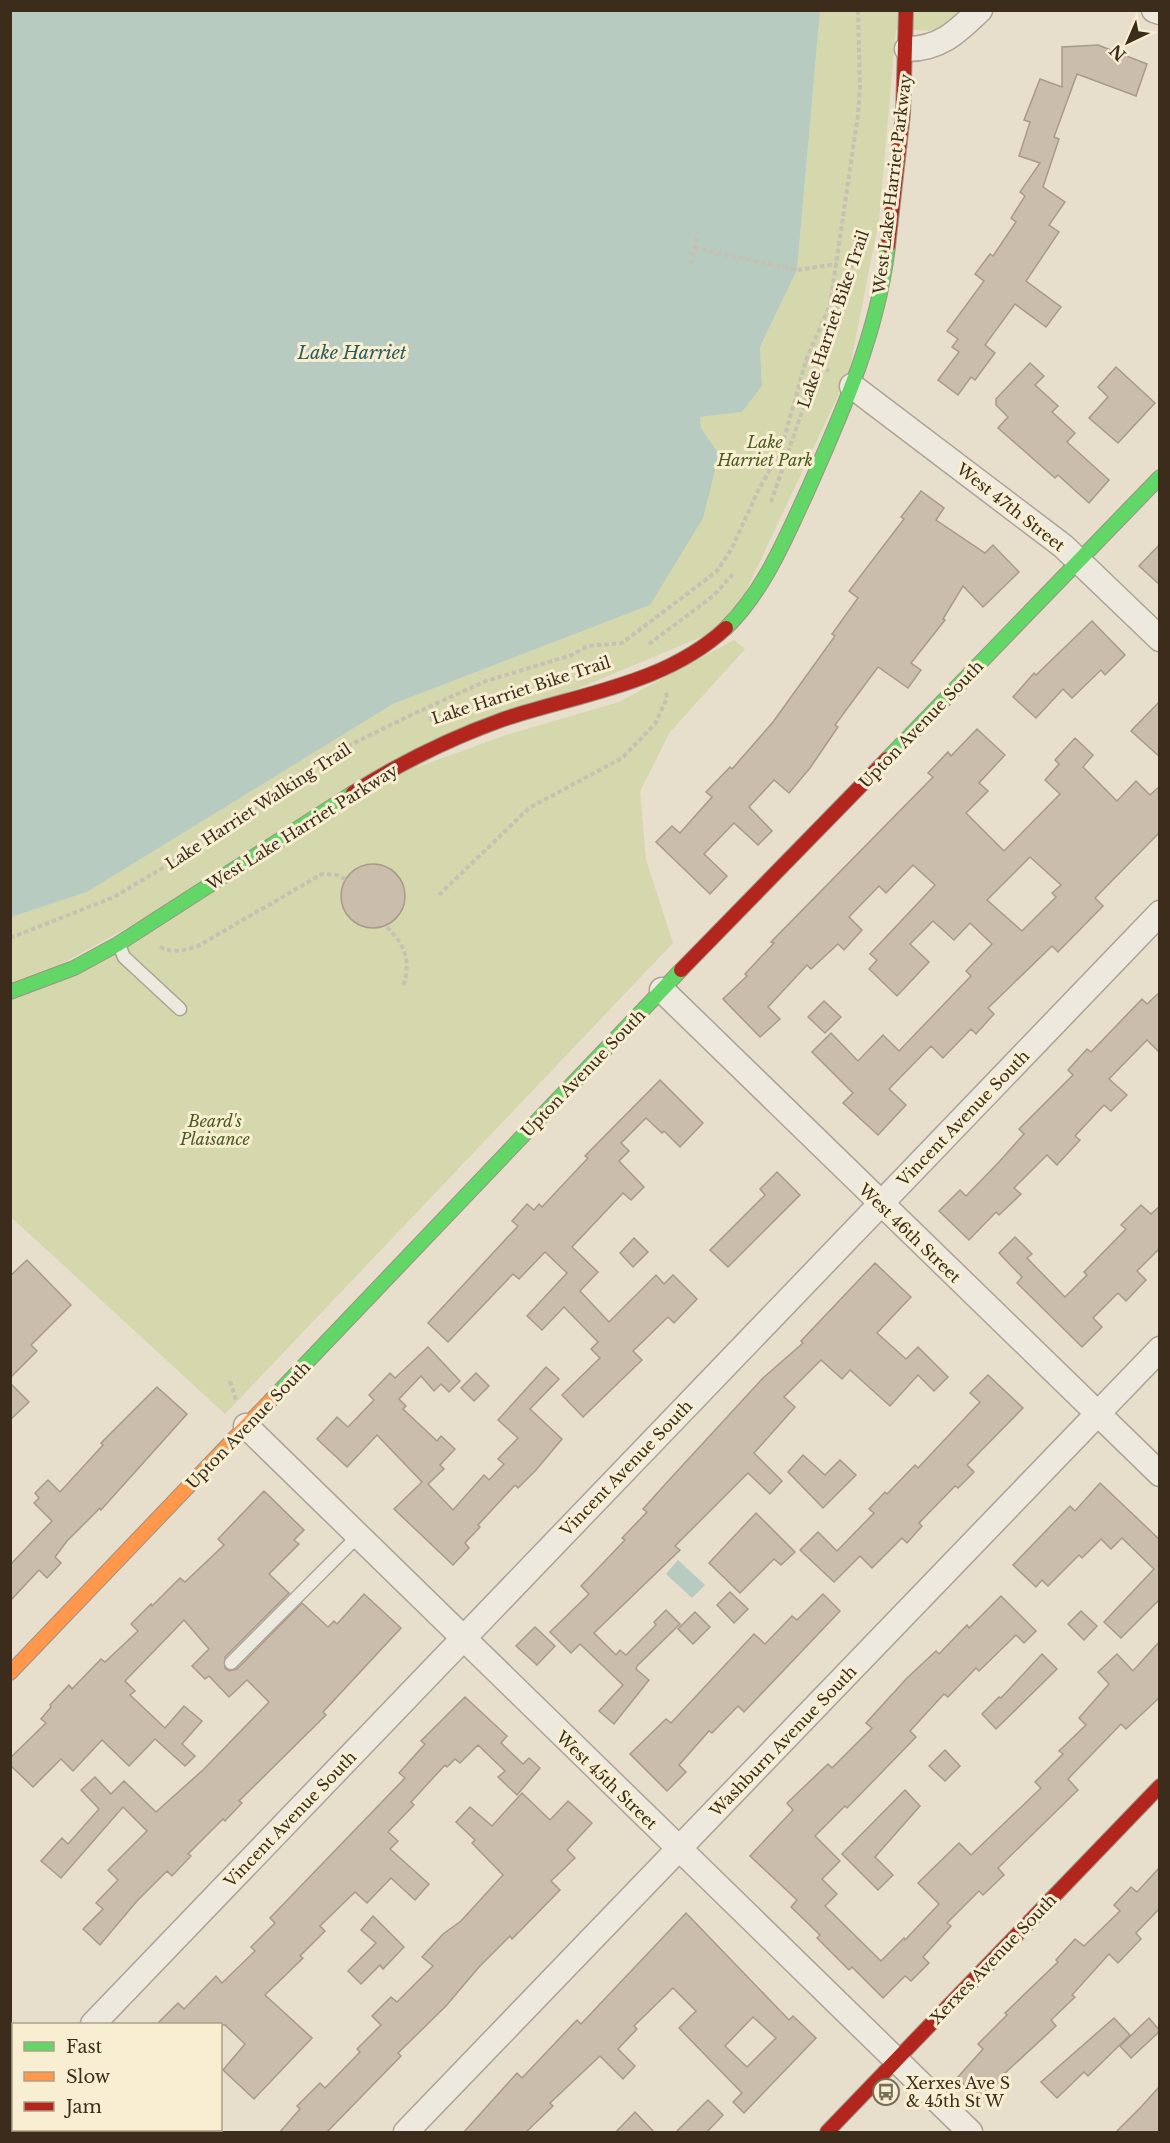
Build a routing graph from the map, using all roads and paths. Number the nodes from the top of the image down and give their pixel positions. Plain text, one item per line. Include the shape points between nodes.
1 (906, 10) edge
2 (980, 10) edge
3 (1154, 10) edge
4 (858, 11) edge
5 (1160, 12) edge
6 (907, 49) junction
7 (698, 232) dead end
8 (861, 239) dead end
9 (695, 248) junction
10 (691, 264) dead end
11 (837, 264) junction
12 (806, 360) junction
13 (816, 366) junction
14 (852, 386) junction
15 (1160, 477) edge
16 (768, 512) dead end
17 (1080, 561) junction
18 (740, 567) dead end
19 (1160, 639) edge
20 (640, 651) dead end
21 (661, 669) junction
22 (448, 711) dead end
23 (427, 720) dead end
24 (347, 880) dead end
25 (439, 895) dead end
26 (1160, 913) edge
27 (387, 927) dead end
28 (10, 938) edge
29 (152, 942) dead end
30 (118, 944) junction
31 (403, 987) dead end
32 (662, 990) junction
33 (10, 992) edge
34 (180, 1010) dead end
35 (880, 1204) junction
36 (1160, 1349) edge
37 (230, 1381) dead end
38 (1097, 1413) junction
39 (242, 1416) junction
40 (1160, 1474) edge
41 (358, 1536) junction
42 (463, 1638) junction
43 (231, 1663) dead end
44 (10, 1673) edge
45 (1160, 1786) edge
46 (679, 1850) junction
47 (95, 2023) edge
48 (896, 2061) junction
49 (406, 2133) edge
50 (827, 2133) edge
51 (970, 2133) edge

1 - 6 street, West Lake Harriet Parkway
2 - 6 street via 946,41 925,49
3 - 5 street
4 - 11 path, Lake Harriet Walking Trail via 858,115
6 - 14 street, West Lake Harriet Parkway via 896,185 882,285
7 - 9 path
8 - 13 path, Lake Harriet Bike Trail
9 - 10 path
9 - 11 path via 797,270
11 - 12 path, Lake Harriet Walking Trail via 830,305
12 - 13 path
12 - 28 path, Lake Harriet Walking Trail via 781,450 731,550 716,572 622,643 588,646 572,655 486,681 377,732 315,766 201,844 114,897
13 - 16 path, Lake Harriet Bike Trail
14 - 17 street, West 47th Street
14 - 21 street, West Lake Harriet Parkway via 838,425 756,595 722,632
15 - 17 street, Upton Avenue South
17 - 19 street, West 47th Street
17 - 32 street, Upton Avenue South
18 - 20 path via 713,596
21 - 25 path via 667,698 655,724 622,758 529,808
21 - 30 street, West Lake Harriet Parkway via 613,688 477,729 400,765
22 - 23 path, Lake Harriet Bike Trail
24 - 29 path via 322,874 198,946 166,951
26 - 35 street, Vincent Avenue South
27 - 31 path via 403,945 407,957
30 - 33 street, West Lake Harriet Parkway via 74,968
30 - 34 lane via 124,957
32 - 35 street, West 46th Street
32 - 39 street, Upton Avenue South
35 - 38 street, West 46th Street
35 - 42 street, Vincent Avenue South
36 - 38 street, Washburn Avenue South
37 - 39 path
38 - 40 street, West 46th Street
38 - 46 street, Washburn Avenue South
39 - 41 street, West 45th Street
39 - 44 street, Upton Avenue South
41 - 42 street, West 45th Street
41 - 43 lane
42 - 46 street, West 45th Street
42 - 47 street, Vincent Avenue South
45 - 48 street, Xerxes Avenue South
46 - 48 street, West 45th Street
46 - 49 street, Washburn Avenue South
48 - 50 street, Xerxes Avenue South
48 - 51 street, West 45th Street

